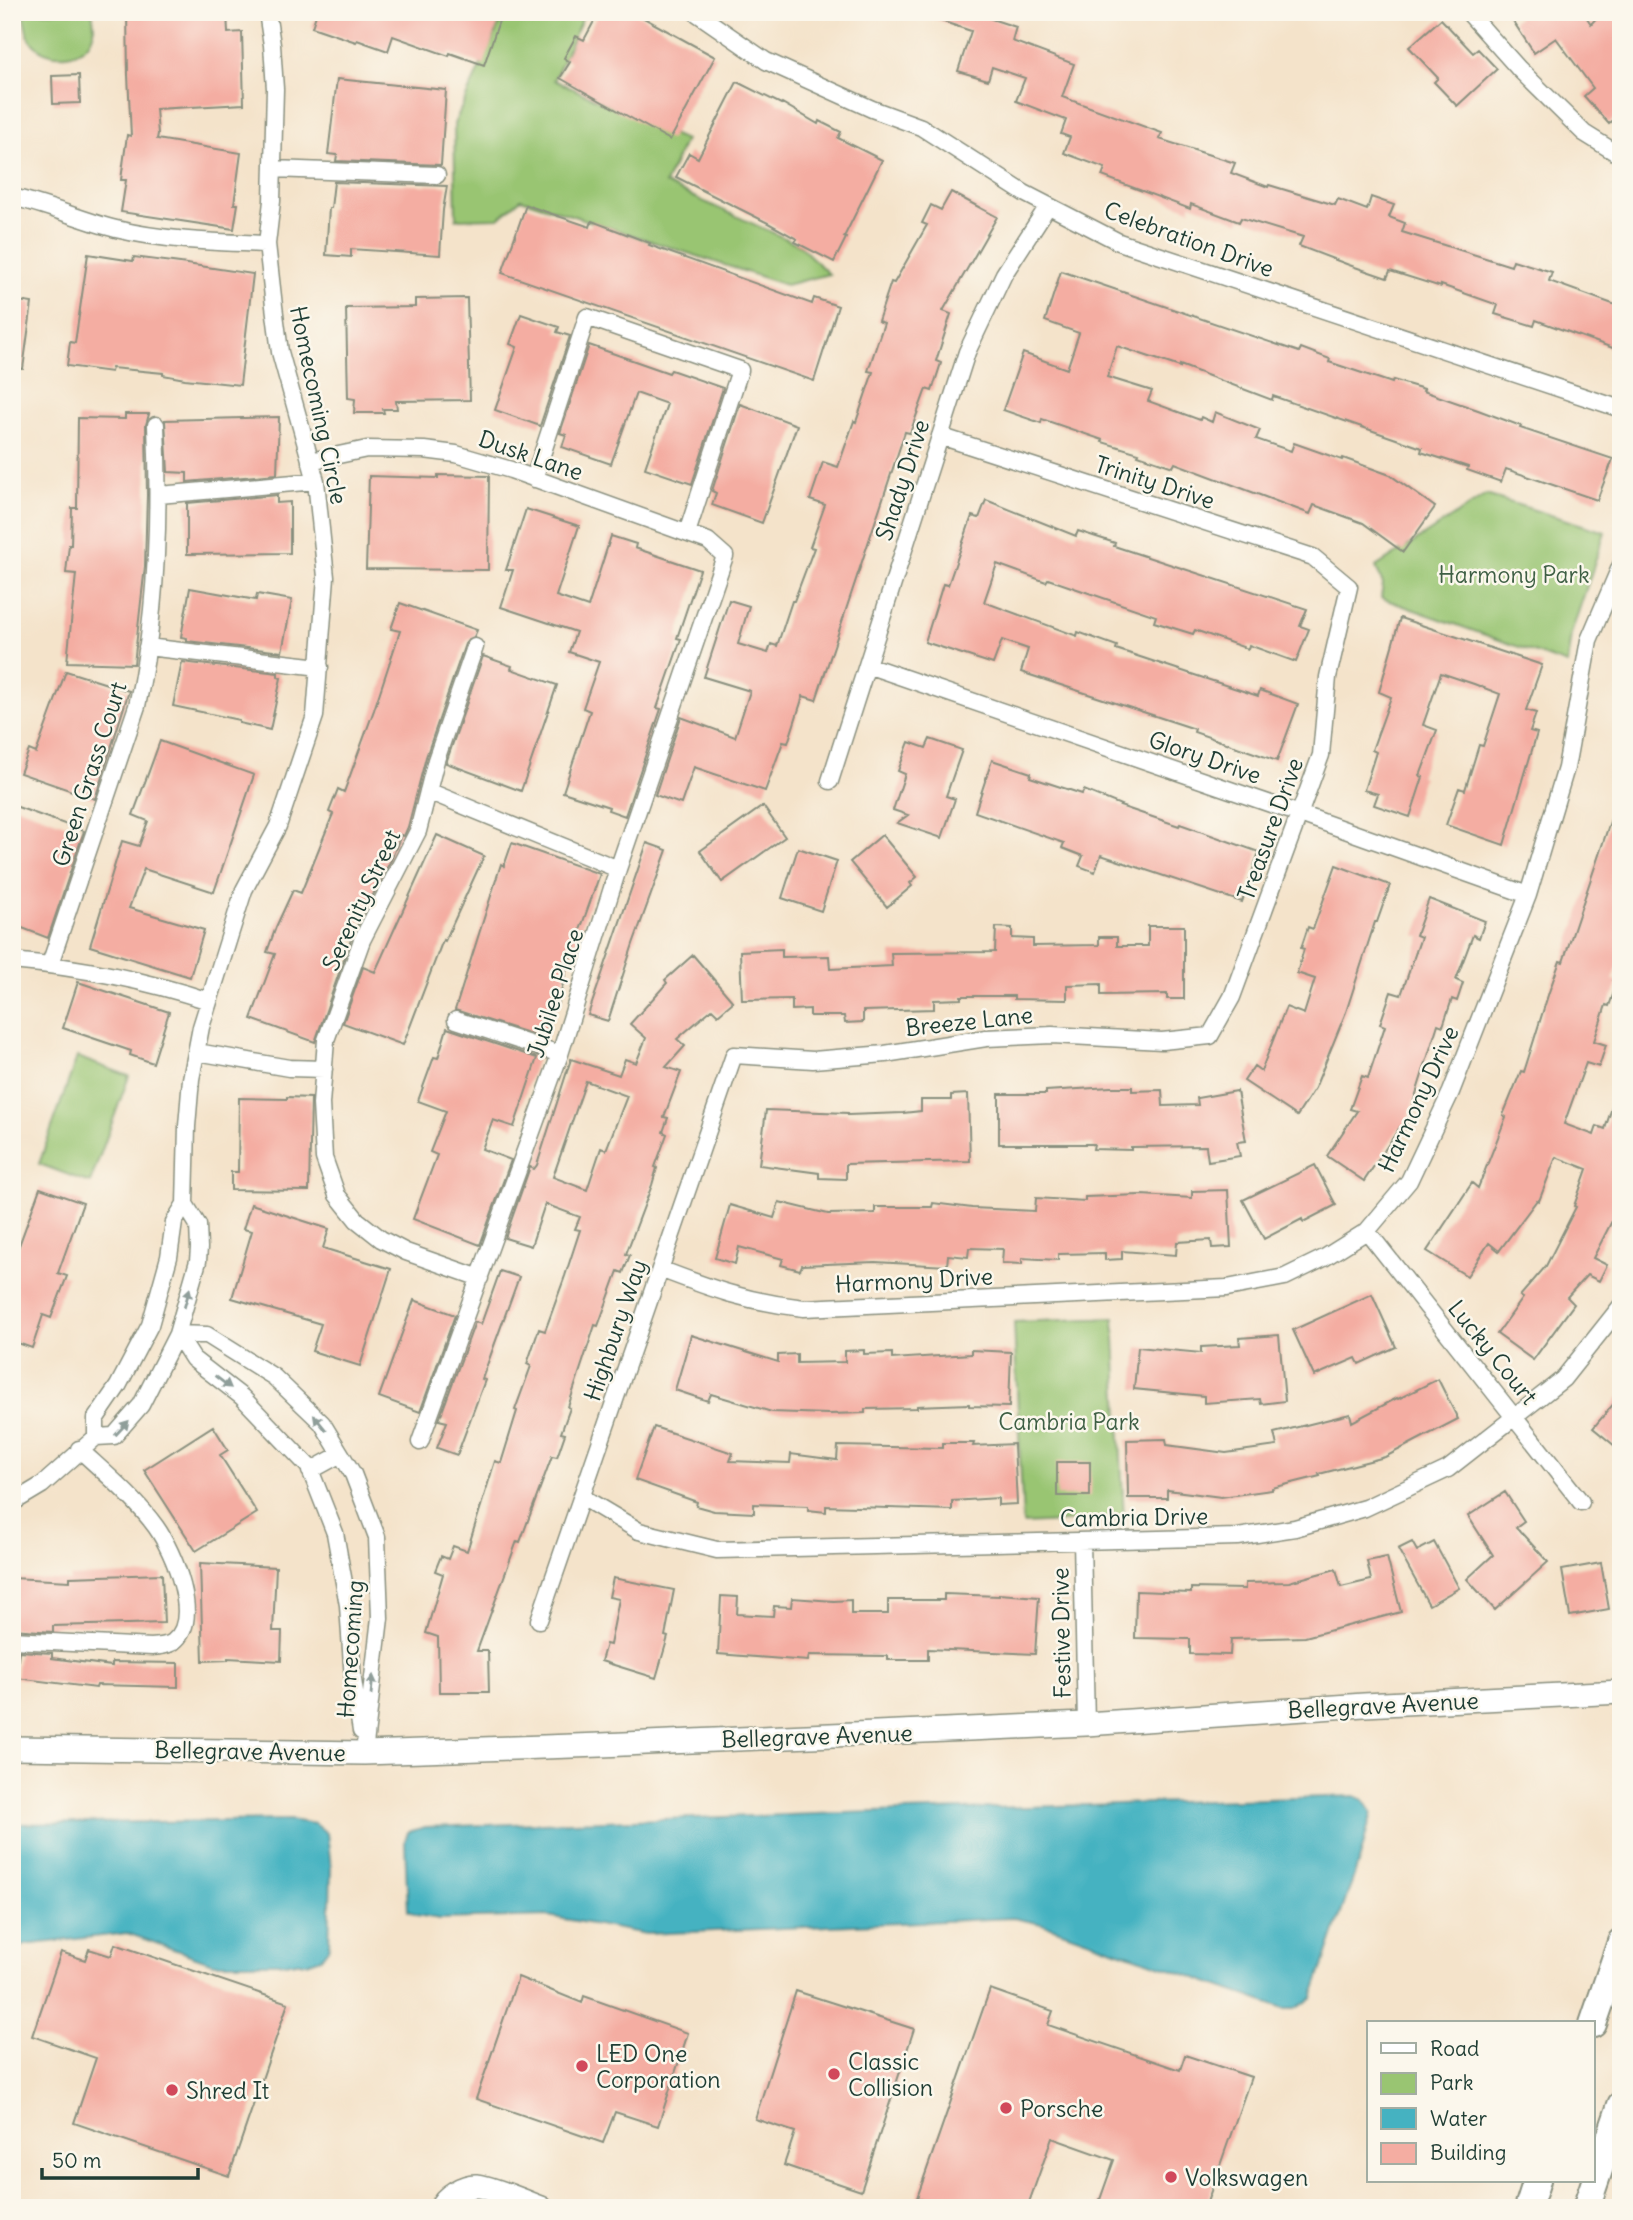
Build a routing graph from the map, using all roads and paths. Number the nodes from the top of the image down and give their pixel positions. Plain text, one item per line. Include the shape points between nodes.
1 (267, 12) edge
2 (695, 12) edge
3 (1468, 12) edge
4 (1621, 156) edge
5 (273, 169) junction
6 (437, 175) dead end
7 (12, 197) edge
8 (1048, 206) junction
9 (267, 244) junction
10 (1621, 409) edge
11 (156, 425) dead end
12 (940, 436) junction
13 (310, 461) junction
14 (534, 479) junction
15 (316, 481) junction
16 (159, 495) junction
17 (687, 533) junction
18 (725, 556) joint
19 (1621, 565) edge
20 (1616, 585) edge
21 (1349, 587) joint
22 (147, 647) junction
23 (475, 647) dead end
24 (867, 664) junction
25 (320, 667) junction
26 (830, 781) dead end
27 (428, 791) junction
28 (1300, 814) junction
29 (618, 869) junction
30 (1528, 895) junction
31 (12, 961) edge
32 (50, 964) junction
33 (209, 1001) junction
34 (456, 1020) dead end
35 (1210, 1036) joint
36 (197, 1052) junction
37 (560, 1054) junction
38 (734, 1055) joint
39 (324, 1069) junction
40 (185, 1204) junction
41 (1367, 1231) junction
42 (660, 1269) junction
43 (480, 1278) junction
44 (1621, 1306) edge
45 (177, 1334) junction
46 (1515, 1416) junction
47 (96, 1437) junction
48 (420, 1442) dead end
49 (79, 1450) junction
50 (341, 1454) junction
51 (310, 1471) junction
52 (582, 1497) junction
53 (1581, 1502) dead end
54 (12, 1503) edge
55 (1082, 1541) junction
56 (539, 1620) dead end
57 (12, 1640) edge
58 (1621, 1692) edge
59 (1086, 1724) junction
60 (12, 1748) edge
61 (365, 1753) junction
62 (1621, 1942) edge
63 (1594, 2021) edge
64 (1621, 2105) edge
65 (1536, 2182) edge
66 (441, 2208) edge
67 (541, 2208) edge
68 (1528, 2208) edge
69 (1586, 2208) edge

1 - 5 street, Homecoming Circle via 275,89
2 - 8 street, Celebration Drive via 766,61 921,127
3 - 4 street via 1584,133
5 - 6 street
5 - 9 street, Homecoming Circle
7 - 9 street via 143,234
8 - 10 street, Celebration Drive via 1119,242
8 - 12 street, Shady Drive via 1004,274 967,352
9 - 13 street, Homecoming Circle via 280,352
11 - 16 street, Green Grass Court
12 - 21 street, Trinity Drive via 1313,557
12 - 24 street, Shady Drive
13 - 14 street, Dusk Lane via 367,449 424,450 456,454
13 - 15 street, Homecoming Circle
14 - 17 street, Dusk Lane
14 - 17 street via 587,317 740,370
15 - 16 street
15 - 25 street, Homecoming Circle via 326,577
16 - 22 street, Green Grass Court
17 - 18 street, Dusk Lane via 708,541
18 - 29 street, Jubilee Place
19 - 20 street, Harmony Drive
20 - 30 street, Harmony Drive via 1589,640 1566,768
21 - 28 street, Treasure Drive via 1328,677 1321,755
22 - 25 street
22 - 32 street, Green Grass Court via 137,706
23 - 27 street, Serenity Street
24 - 26 street, Shady Drive
24 - 28 street, Glory Drive
25 - 33 street, Homecoming Circle via 315,716 299,769 278,826 244,890
27 - 29 street
27 - 39 street, Serenity Street via 418,831 362,940 326,1040
28 - 30 street, Glory Drive
28 - 35 street, Treasure Drive via 1232,997
29 - 37 street, Jubilee Place
30 - 41 street, Harmony Drive via 1451,1092 1409,1181
31 - 32 street
32 - 33 street via 161,985
33 - 36 street, Homecoming Circle
34 - 37 street
35 - 38 street, Breeze Lane via 1162,1041 1052,1035 986,1038 813,1060
36 - 39 street via 289,1068
36 - 40 street, Homecoming Circle via 187,1126
37 - 43 street, Jubilee Place
38 - 42 street, Highbury Way
39 - 43 street, Serenity Street via 324,1158 337,1195 381,1239
45 -> 40 street, Homecoming Circle via 199,1248 198,1226
40 - 47 street, Homecoming Circle via 174,1222 150,1325 96,1418
41 - 42 street, Harmony Drive via 1285,1277 1227,1288 804,1308 721,1293
41 - 46 street, Lucky Court
42 - 52 street, Highbury Way
43 - 48 street, Jubilee Place
44 - 46 street, Cambria Drive via 1563,1379
47 -> 45 street, Homecoming Circle via 114,1436 141,1405
50 -> 45 street, Homecoming via 322,1423 274,1377 207,1335
45 -> 51 street, Homecoming via 193,1359 242,1397
46 - 53 street, Lucky Court
46 - 55 street, Cambria Drive via 1448,1469 1354,1512 1238,1537
47 - 49 street, Homecoming Circle
49 - 54 street, Homecoming Circle via 42,1485
49 - 57 street via 157,1528 178,1569 187,1608 183,1633 172,1644 152,1647
50 - 51 street
61 -> 50 street, Homecoming via 380,1618 377,1537
51 - 61 street, Homecoming via 335,1533
52 - 55 street, Cambria Drive via 639,1531 717,1550
52 - 56 street, Highbury Way
55 - 59 street, Festive Drive
58 - 59 main road, Bellegrave Avenue
59 - 61 main road, Bellegrave Avenue
60 - 61 main road, Bellegrave Avenue
62 - 63 main road
64 - 69 main road
65 - 68 main road
66 - 67 main road via 459,2190 478,2186

